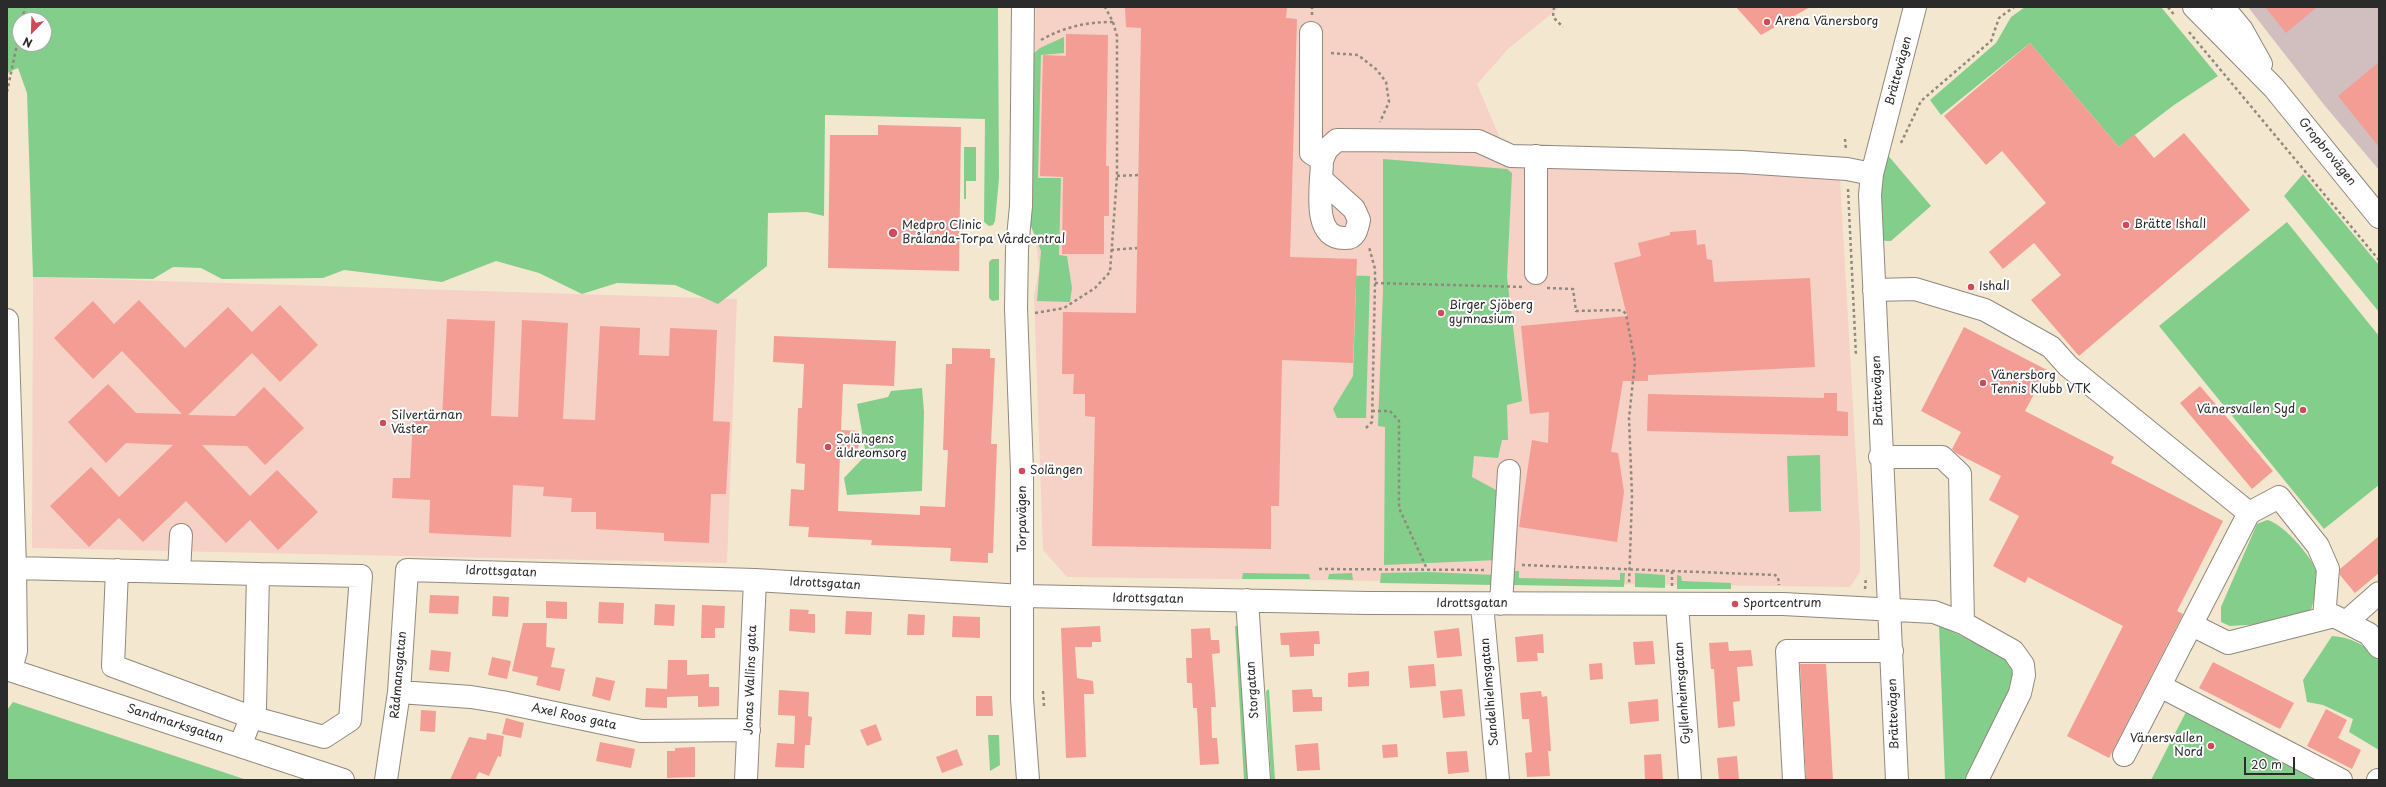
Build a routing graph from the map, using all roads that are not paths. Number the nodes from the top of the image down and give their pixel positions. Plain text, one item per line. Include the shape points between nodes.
1 (1023, 7) edge
2 (1916, 7) edge
3 (2223, 7) edge
4 (2186, 13) edge
5 (1311, 43) road end
6 (2274, 88) junction
7 (1536, 156) junction
8 (1322, 170) junction
9 (1872, 174) junction
10 (2379, 217) edge
11 (1536, 283) road end
12 (1874, 290) junction
13 (7, 320) edge
14 (1880, 457) junction
15 (1509, 472) dead end
16 (2249, 513) junction
17 (181, 535) dead end
18 (12, 565) edge
19 (117, 570) junction
20 (407, 570) joint
21 (179, 572) junction
22 (258, 574) junction
23 (755, 580) junction
24 (2379, 593) edge
25 (1023, 596) junction
26 (1247, 600) junction
27 (1491, 604) junction
28 (1677, 605) junction
29 (1890, 610) junction
30 (2324, 618) junction
31 (2346, 622) junction
32 (1963, 623) junction
33 (2192, 625) junction
34 (2379, 647) edge
35 (1892, 651) junction
36 (9, 669) edge
37 (2160, 686) junction
38 (399, 692) junction
39 (251, 717) junction
40 (749, 730) junction
41 (240, 746) junction
42 (2124, 755) dead end
43 (343, 780) edge
44 (386, 780) edge
45 (746, 780) edge
46 (1025, 780) edge
47 (1028, 780) edge
48 (1259, 780) edge
49 (1498, 780) edge
50 (1690, 780) edge
51 (1794, 780) edge
52 (1897, 780) edge
53 (1977, 780) edge
54 (2341, 780) edge

1 - 25 street, Torpavägen via 1021,206 1016,258
2 - 9 street, Brättevägen
3 - 6 street, Gropbrovägen via 2242,30
4 - 6 street, Gropbrovägen
5 - 8 street via 1311,153
6 - 10 street, Gropbrovägen
7 - 8 street via 1511,156 1478,140 1338,140 1326,149
7 - 9 street via 1742,162 1847,169
7 - 11 street
8 - 8 street via 1322,223 1328,234 1337,238 1349,238 1356,232 1359,220 1354,209
9 - 12 street, Brättevägen via 1870,195
12 - 14 street, Brättevägen
12 - 16 street via 1915,289 1985,310 2051,347 2068,366
13 - 18 street
14 - 29 street, Brättevägen
14 - 32 street via 1942,457 1960,474
15 - 27 street, Sandelhielmsgatan via 1502,571
16 - 30 street via 2279,497 2318,546 2328,568
16 - 33 street
17 - 21 street
18 - 19 street
18 - 36 street via 16,651
19 - 21 street
19 - 39 street via 113,666
20 - 23 street, Idrottsgatan
20 - 38 street, Rådmansgatan
21 - 22 street
22 - 39 street via 254,708
22 - 39 street via 361,576 350,720 324,737
23 - 25 street, Idrottsgatan
23 - 40 street, Jonas Wallins gata
24 - 31 street
25 - 26 street, Idrottsgatan
25 - 47 street, Torpavägen via 1022,699
26 - 27 street, Idrottsgatan
26 - 48 street, Storgatan
27 - 28 street, Idrottsgatan
27 - 49 street, Sandelhielmsgatan
28 - 29 street, Idrottsgatan via 1783,604
28 - 50 street, Gyllenheimsgatan
29 - 32 street, Idrottsgatan via 1934,612
29 - 35 street, Brättevägen
30 - 31 street via 2334,616
30 - 33 street via 2228,643
31 - 34 street via 2369,634
32 - 53 street, Idrottsgatan via 2013,651 2023,665 2024,675 2020,693
33 - 37 street
35 - 51 street via 1787,651
35 - 52 street, Brättevägen
36 - 41 street, Sandmarksgatan
37 - 42 street
37 - 54 street
38 - 40 street, Axel Roos gata via 471,697 641,731
38 - 44 street, Rådmansgatan
39 - 41 street
40 - 45 street, Jonas Wallins gata
41 - 43 street, Sandmarksgatan
46 - 47 street

